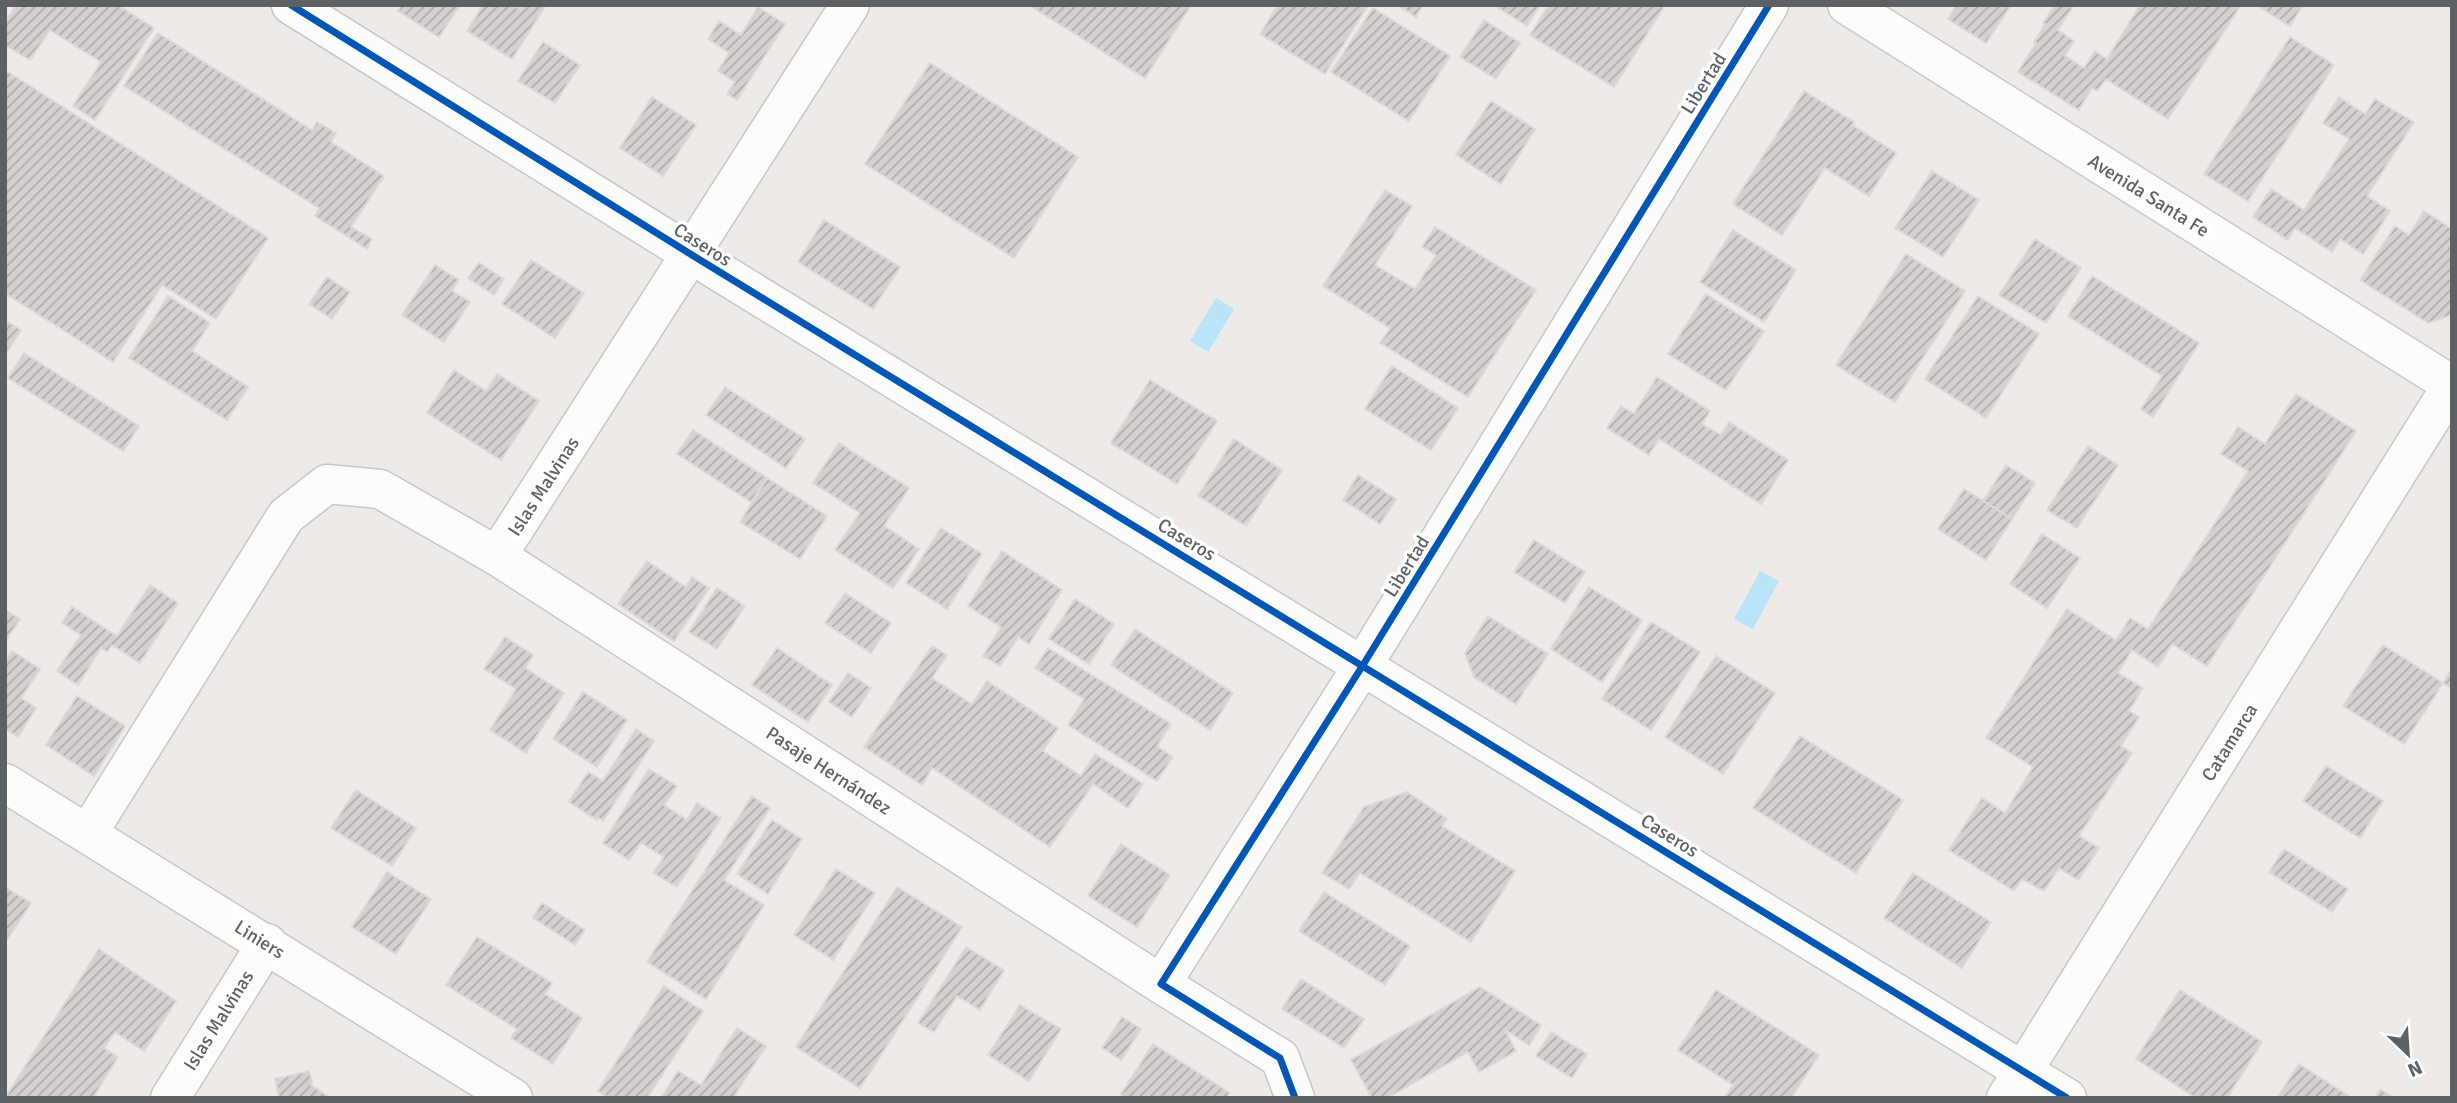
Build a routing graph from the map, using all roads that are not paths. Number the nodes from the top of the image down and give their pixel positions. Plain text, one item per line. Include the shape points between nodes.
1 (291, 5) edge
2 (850, 5) edge
3 (1769, 5) edge
4 (1847, 5) edge
5 (692, 256) junction
6 (2452, 385) edge
7 (498, 556) junction
8 (1363, 665) junction
9 (5, 783) edge
10 (88, 832) junction
11 (267, 943) junction
12 (1161, 984) junction
13 (2015, 1084) edge
14 (170, 1098) edge
15 (513, 1098) edge
16 (1296, 1098) edge
17 (2067, 1098) edge

1 - 5 street, Caseros
2 - 5 street, Islas Malvinas
3 - 8 street, Libertad
4 - 6 street, Avenida Santa Fe
5 - 7 street, Islas Malvinas
5 - 8 street, Caseros
6 - 13 street, Catamarca
7 - 10 street, Islas Malvinas via 380,489 327,484 286,516
7 - 12 street, Pasaje Hernández
8 - 12 street, Libertad
8 - 13 street, Caseros
9 - 10 street, Liniers
10 - 11 street, Liniers
11 - 14 street, Islas Malvinas
11 - 15 street, Liniers
12 - 16 street via 1280,1058
13 - 17 street, Caseros

